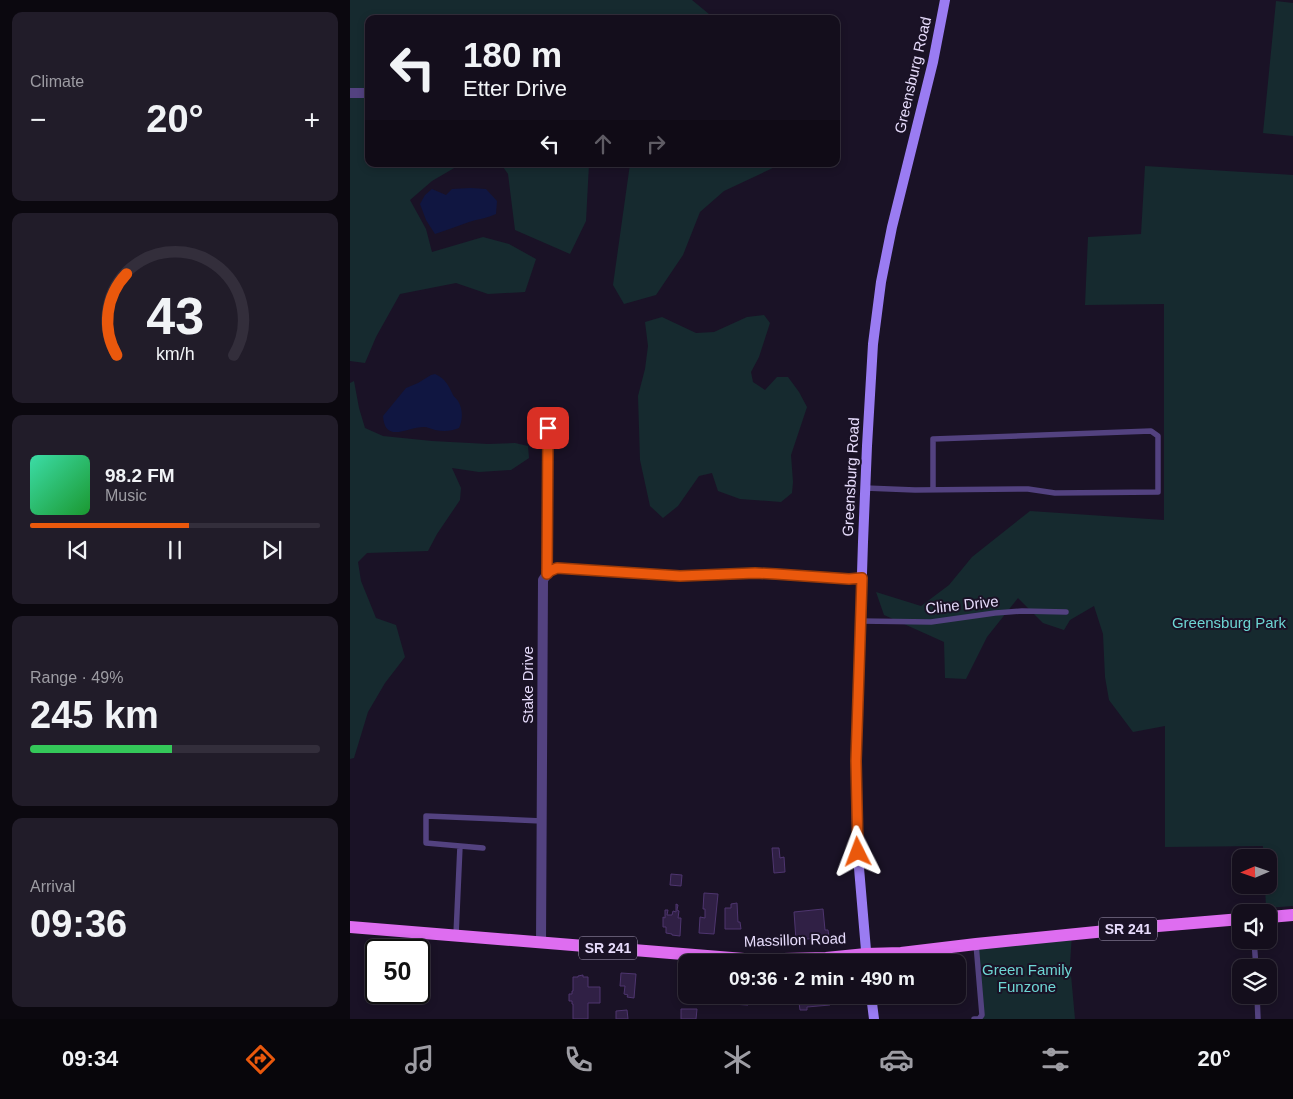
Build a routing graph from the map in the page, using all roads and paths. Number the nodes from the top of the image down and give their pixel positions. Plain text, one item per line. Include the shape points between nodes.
1 (945, 0) edge
2 (350, 93) edge
3 (365, 93) edge
4 (548, 428) dead end
5 (865, 488) junction
6 (933, 490) junction
7 (547, 574) junction
8 (862, 578) junction
9 (1066, 612) dead end
10 (860, 622) junction
11 (542, 821) junction
12 (460, 846) junction
13 (483, 848) dead end
14 (1293, 915) edge
15 (1277, 916) edge
16 (1232, 921) edge
17 (350, 927) edge
18 (456, 935) junction
19 (541, 943) junction
20 (976, 944) junction
21 (681, 954) edge
22 (866, 954) edge
23 (894, 954) edge
24 (872, 1004) edge
25 (1257, 1004) edge
26 (874, 1019) edge
27 (974, 1019) edge
28 (1258, 1019) edge

1 - 5 main road, Greensburg Road via 881,282 873,344
2 - 3 street
4 - 7 street, Stake Drive
5 - 6 lane
5 - 8 main road, Greensburg Road
6 - 6 lane via 1158,492 1158,436 1151,431 933,439
7 - 8 street via 557,568 680,576 755,573
7 - 11 street, Stake Drive via 544,580
8 - 10 main road, Greensburg Road
9 - 10 lane, Cline Drive via 995,613 931,622
10 - 22 main road, Greensburg Road via 857,829
11 - 12 lane via 426,816 426,844
11 - 19 street, Stake Drive
12 - 13 lane
12 - 18 lane
14 - 15 main road
16 - 20 main road, Massillon Road / SR 241
17 - 18 main road, Massillon Road / SR 241
18 - 19 main road, Massillon Road / SR 241
19 - 21 main road, Massillon Road / SR 241
20 - 23 main road, Massillon Road / SR 241
20 - 27 lane via 982,1015
24 - 26 main road
25 - 28 lane

